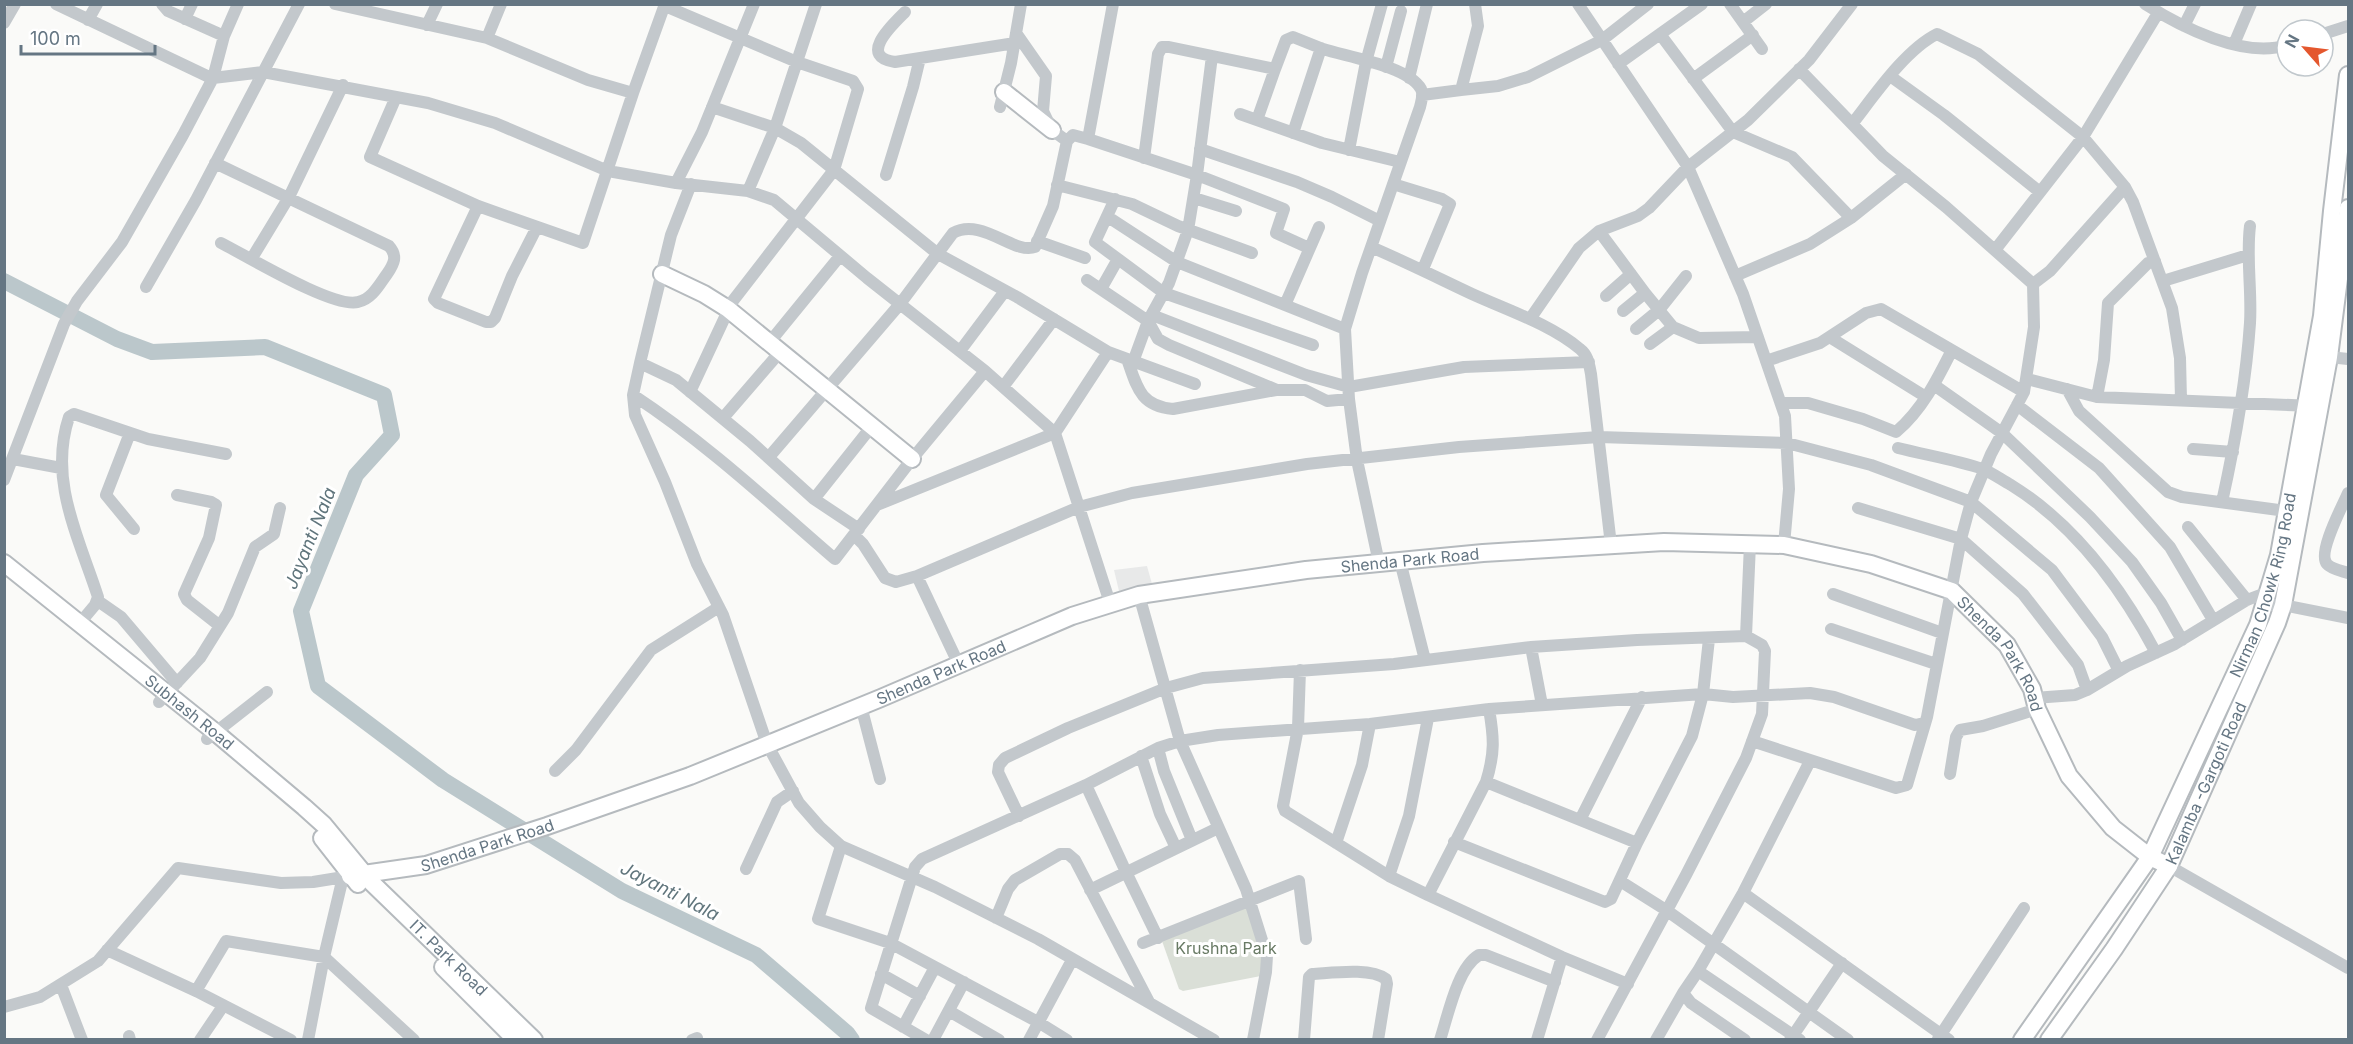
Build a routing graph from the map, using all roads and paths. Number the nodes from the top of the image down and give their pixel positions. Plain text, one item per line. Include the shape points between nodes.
1 (15, 4) edge
2 (56, 4) edge
3 (97, 4) edge
4 (162, 4) edge
5 (192, 4) edge
6 (238, 4) edge
7 (299, 4) edge
8 (335, 4) edge
9 (437, 4) edge
10 (501, 4) edge
11 (754, 4) edge
12 (816, 4) edge
13 (1021, 4) edge
14 (1113, 4) edge
15 (1382, 4) edge
16 (1427, 4) edge
17 (1475, 4) edge
18 (1578, 4) edge
19 (1648, 4) edge
20 (1702, 4) edge
21 (1730, 4) edge
22 (1766, 4) edge
23 (1852, 4) edge
24 (2145, 4) edge
25 (2195, 4) edge
26 (2251, 4) edge
27 (665, 5) edge
28 (1401, 11) dead end
29 (905, 12) dead end
30 (2158, 12) junction
31 (185, 19) junction
32 (88, 20) junction
33 (1743, 22) junction
34 (4, 23) edge
35 (427, 25) junction
36 (2184, 26) junction
37 (1660, 34) junction
38 (1753, 35) junction
39 (224, 36) junction
40 (741, 37) junction
41 (487, 38) junction
42 (1015, 38) junction
43 (1602, 40) junction
44 (2234, 45) junction
45 (2275, 46) edge
46 (1321, 48) junction
47 (1762, 49) dead end
48 (1212, 56) junction
49 (920, 58) junction
50 (797, 62) junction
51 (1366, 62) junction
52 (1618, 64) junction
53 (1386, 67) junction
54 (1275, 69) junction
55 (1799, 69) junction
56 (262, 72) junction
57 (2349, 75) edge
58 (1890, 76) junction
59 (213, 78) junction
60 (1409, 78) junction
61 (1693, 79) junction
62 (343, 85) junction
63 (1461, 90) junction
64 (633, 93) junction
65 (1422, 95) junction
66 (396, 97) junction
67 (1002, 99) joint
68 (712, 107) junction
69 (2346, 110) edge
70 (1240, 114) dead end
71 (1257, 120) junction
72 (1852, 124) junction
73 (775, 128) junction
74 (1052, 129) junction
75 (1733, 132) junction
76 (1293, 133) junction
77 (2083, 137) junction
78 (1088, 139) junction
79 (1067, 141) junction
80 (1200, 149) junction
81 (1349, 150) junction
82 (1144, 158) junction
83 (1400, 162) junction
84 (215, 163) junction
85 (1688, 167) junction
86 (834, 170) junction
87 (608, 171) junction
88 (1906, 174) junction
89 (886, 175) dead end
90 (1197, 175) junction
91 (676, 183) junction
92 (691, 184) junction
93 (1393, 184) junction
94 (1057, 185) junction
95 (2125, 187) junction
96 (748, 191) junction
97 (2040, 192) junction
98 (289, 197) junction
99 (1194, 198) junction
100 (1115, 199) junction
101 (478, 206) junction
102 (1236, 211) dead end
103 (1108, 217) junction
104 (796, 218) junction
105 (1851, 218) junction
106 (2344, 220) edge
107 (1380, 221) junction
108 (2250, 226) dead end
109 (537, 227) junction
110 (1319, 227) dead end
111 (1188, 230) junction
112 (1599, 231) junction
113 (1037, 241) junction
114 (221, 243) dead end
115 (1371, 247) junction
116 (1309, 248) junction
117 (1995, 250) junction
118 (1252, 253) dead end
119 (938, 254) junction
120 (2248, 255) junction
121 (840, 256) junction
122 (252, 258) junction
123 (1085, 258) dead end
124 (1118, 259) junction
125 (2155, 261) junction
126 (1177, 262) junction
127 (1423, 269) junction
128 (662, 274) junction
129 (1631, 274) junction
130 (2344, 275) edge
131 (1686, 276) dead end
132 (1735, 276) junction
133 (1087, 280) dead end
134 (2163, 281) junction
135 (2033, 284) junction
136 (146, 287) dead end
137 (1101, 289) junction
138 (1005, 291) junction
139 (1164, 293) junction
140 (1645, 293) junction
141 (1606, 296) dead end
142 (900, 304) junction
143 (1285, 305) junction
144 (728, 309) junction
145 (1659, 310) junction
146 (1623, 311) dead end
147 (1150, 318) junction
148 (1054, 319) junction
149 (1530, 320) junction
150 (1673, 327) junction
151 (1636, 328) dead end
152 (1345, 329) junction
153 (1758, 337) junction
154 (1831, 338) junction
155 (1650, 344) dead end
156 (1313, 345) dead end
157 (775, 347) junction
158 (1952, 350) junction
159 (960, 351) junction
160 (1108, 352) junction
161 (2329, 357) junction
162 (2349, 359) edge
163 (1130, 361) junction
164 (1766, 361) junction
165 (1589, 362) junction
166 (640, 363) junction
167 (985, 372) junction
168 (2027, 379) junction
169 (1195, 384) dead end
170 (1934, 385) junction
171 (1003, 387) junction
172 (825, 389) junction
173 (2067, 389) junction
174 (1277, 390) junction
175 (690, 392) junction
176 (2024, 392) junction
177 (1349, 393) junction
178 (633, 395) junction
179 (1926, 397) junction
180 (2097, 397) junction
181 (2181, 400) junction
182 (2241, 402) junction
183 (1782, 404) junction
184 (2017, 405) junction
185 (2313, 406) junction
186 (723, 418) junction
187 (872, 426) junction
188 (130, 433) junction
189 (1055, 433) junction
190 (2002, 433) junction
191 (1599, 438) junction
192 (1787, 443) junction
193 (1898, 448) dead end
194 (2193, 449) dead end
195 (2233, 452) junction
196 (226, 454) dead end
197 (769, 457) junction
198 (13, 459) junction
199 (912, 459) junction
200 (1357, 460) junction
201 (61, 468) junction
202 (1984, 470) junction
203 (4, 480) edge
204 (2349, 492) edge
205 (177, 495) dead end
206 (814, 499) junction
207 (1971, 501) junction
208 (2222, 502) junction
209 (876, 505) junction
210 (1079, 507) junction
211 (280, 508) dead end
212 (1858, 508) dead end
213 (2286, 511) junction
214 (2187, 527) dead end
215 (134, 529) dead end
216 (856, 532) junction
217 (1961, 539) junction
218 (1750, 544) junction
219 (1611, 545) junction
220 (1784, 545) junction
221 (1400, 561) junction
222 (4, 563) edge
223 (1378, 563) junction
224 (2349, 573) edge
225 (917, 576) junction
226 (4, 577) edge
227 (1952, 591) junction
228 (1833, 594) dead end
229 (1139, 595) junction
230 (2266, 598) junction
231 (2247, 600) junction
232 (98, 601) junction
233 (1110, 603) junction
234 (2283, 605) junction
235 (719, 607) junction
236 (2349, 618) edge
237 (2213, 620) junction
238 (71, 622) junction
239 (220, 626) junction
240 (1831, 629) dead end
241 (1942, 633) junction
242 (1746, 636) junction
243 (1709, 639) junction
244 (2182, 640) junction
245 (1531, 647) junction
246 (2156, 652) junction
247 (1425, 660) junction
248 (1936, 664) junction
249 (959, 665) junction
250 (1300, 670) junction
251 (2120, 671) junction
252 (1166, 688) junction
253 (2087, 690) junction
254 (267, 692) dead end
255 (167, 693) junction
256 (1703, 694) junction
257 (1764, 697) junction
258 (1642, 698) junction
259 (2035, 703) junction
260 (1542, 705) junction
261 (861, 706) junction
262 (1489, 709) junction
263 (1428, 718) junction
264 (1924, 723) junction
265 (1371, 724) junction
266 (1298, 729) junction
267 (211, 736) junction
268 (1180, 741) junction
269 (1752, 741) junction
270 (766, 744) junction
271 (1158, 748) junction
272 (1141, 756) junction
273 (1810, 760) junction
274 (555, 771) dead end
275 (1950, 774) dead end
276 (880, 779) dead end
277 (1486, 782) junction
278 (1086, 785) junction
279 (793, 791) junction
280 (1019, 816) junction
281 (1580, 820) junction
282 (1218, 828) junction
283 (1192, 840) junction
284 (1454, 842) junction
285 (1336, 843) junction
286 (1637, 843) junction
287 (842, 846) junction
288 (1176, 848) junction
289 (2150, 857) junction
290 (2169, 866) junction
291 (746, 869) dead end
292 (1126, 872) junction
293 (352, 875) junction
294 (911, 876) junction
295 (1389, 876) junction
296 (1620, 881) junction
297 (1090, 890) junction
298 (1743, 893) junction
299 (1428, 895) junction
300 (1249, 900) junction
301 (2024, 908) dead end
302 (1666, 910) junction
303 (996, 918) junction
304 (1158, 938) junction
305 (1306, 939) dead end
306 (890, 943) junction
307 (1143, 943) dead end
308 (1714, 945) junction
309 (107, 950) junction
310 (324, 957) junction
311 (1563, 957) junction
312 (1072, 960) junction
313 (1842, 963) junction
314 (935, 967) junction
315 (2349, 968) edge
316 (1698, 971) junction
317 (881, 974) junction
318 (964, 982) junction
319 (1555, 982) junction
320 (1628, 984) junction
321 (62, 985) junction
322 (196, 991) junction
323 (1683, 993) junction
324 (920, 996) junction
325 (1149, 1003) junction
326 (223, 1006) junction
327 (4, 1007) edge
328 (949, 1011) junction
329 (1808, 1012) junction
330 (1038, 1022) junction
331 (903, 1027) junction
332 (1194, 1034) edge
333 (1794, 1038) edge
334 (1943, 1038) edge
335 (82, 1040) edge
336 (200, 1040) edge
337 (291, 1040) edge
338 (308, 1040) edge
339 (414, 1040) edge
340 (516, 1040) edge
341 (534, 1040) edge
342 (926, 1040) edge
343 (933, 1040) edge
344 (999, 1040) edge
345 (1029, 1040) edge
346 (1067, 1040) edge
347 (1214, 1040) edge
348 (1253, 1040) edge
349 (1304, 1040) edge
350 (1378, 1040) edge
351 (1440, 1040) edge
352 (1537, 1040) edge
353 (1597, 1040) edge
354 (1656, 1040) edge
355 (1745, 1040) edge
356 (1848, 1040) edge
357 (2022, 1040) edge
358 (2049, 1040) edge

1 - 34 street
2 - 32 street
3 - 32 street
4 - 31 street
5 - 31 street
6 - 39 street
7 - 56 street
8 - 35 street
9 - 35 street
10 - 41 street
11 - 40 street
12 - 50 street
13 - 42 street
14 - 78 street
15 - 51 street
16 - 60 street
17 - 63 street via 1478,26
18 - 43 street
19 - 43 street
20 - 37 street
21 - 33 street
22 - 33 street
23 - 55 street
24 - 30 street
25 - 36 street
26 - 44 street
27 - 40 street
27 - 64 street
28 - 53 street
29 - 49 street via 884,32 879,51 888,61
30 - 36 street
30 - 77 street
31 - 39 street
32 - 59 street
33 - 38 street
35 - 41 street
36 - 44 street
37 - 52 street
37 - 61 street
38 - 47 street
38 - 61 street
39 - 59 street
40 - 50 street
40 - 68 street
41 - 64 street via 588,80
42 - 49 street
42 - 67 street
42 - 74 street via 1046,76 1044,111
43 - 52 street
43 - 63 street via 1528,77 1498,86
44 - 45 street
46 - 51 street
46 - 54 street via 1288,37
46 - 76 street
48 - 54 street
48 - 80 street
48 - 82 street via 1169,47 1159,51
49 - 89 street
50 - 73 street
50 - 86 street via 853,81 858,89
51 - 53 street
51 - 81 street
52 - 85 street
53 - 60 street
54 - 71 street
55 - 72 street
55 - 75 street
56 - 59 street
56 - 62 street
56 - 84 street
57 - 69 main road, Nirman Chowk Ring Road
58 - 72 street
58 - 77 street via 1937,34 1978,54
58 - 97 street
59 - 198 street via 122,242 64,324
60 - 65 street
61 - 75 street
62 - 66 street
62 - 98 street
63 - 65 street
64 - 87 street
65 - 83 street
66 - 87 street via 495,123
66 - 101 street via 370,158
67 - 74 main road
68 - 73 street
68 - 91 street
69 - 106 main road, Nirman Chowk Ring Road via 2335,186
70 - 71 street
71 - 76 street
72 - 88 street
73 - 86 street
73 - 96 street
74 - 79 street
75 - 85 street
75 - 105 street via 1792,157
76 - 81 street
77 - 95 street
77 - 97 street
78 - 79 street via 1073,135
78 - 82 street
79 - 94 street
80 - 90 street
80 - 107 street via 1297,182
81 - 83 street
82 - 90 street
83 - 93 street
84 - 98 street
84 - 136 street
85 - 112 street via 1644,212
85 - 132 street
86 - 104 street
86 - 119 street
87 - 91 street
87 - 109 street via 583,243
88 - 105 street
88 - 117 street
90 - 99 street
90 - 116 street via 1284,209 1276,233
91 - 92 street
92 - 96 street
92 - 128 street via 671,235
93 - 107 street
93 - 127 street via 1450,204
94 - 100 street
94 - 113 street via 1053,206
95 - 125 street
95 - 135 street via 2050,271
96 - 104 street via 774,200
97 - 117 street
98 - 122 street
98 - 122 street via 389,246 395,259 392,267 369,298 343,303
99 - 102 street
99 - 111 street
100 - 103 street
100 - 111 street
101 - 109 street
101 - 109 street via 434,299 486,322 495,318
103 - 124 street via 1095,242
103 - 126 street
104 - 121 street
104 - 144 street
105 - 132 street via 1810,244
106 - 130 main road, Kalamba -Gargoti Road
106 - 185 main road, Nirman Chowk Ring Road via 2322,316
107 - 115 street
108 - 120 street
110 - 116 street
111 - 118 street
111 - 126 street
112 - 129 street
112 - 149 street via 1579,248
113 - 119 street via 1031,248 981,231 961,229 953,233
113 - 123 street
114 - 122 street
115 - 127 street
115 - 152 street
116 - 143 street
117 - 135 street
119 - 138 street
119 - 142 street
120 - 134 street
120 - 182 street via 2250,322
121 - 142 street
121 - 157 street
124 - 137 street
124 - 139 street
125 - 134 street
125 - 180 street via 2148,263 2108,303
126 - 139 street
126 - 143 street
127 - 149 street
128 - 144 main road
128 - 166 street
129 - 140 street
129 - 141 street
130 - 161 main road, Kalamba -Gargoti Road
131 - 145 street
132 - 153 street
133 - 137 street
134 - 181 street via 2180,358
135 - 168 street via 2034,327
137 - 147 street
138 - 148 street
138 - 159 street
139 - 147 street
139 - 156 street
140 - 145 street
140 - 146 street
142 - 159 street
142 - 172 street
143 - 152 street
144 - 157 main road
144 - 175 street
145 - 150 street
145 - 151 street
147 - 163 street
147 - 174 street via 1162,342
147 - 177 street
148 - 160 street
148 - 171 street
149 - 165 street via 1581,350
150 - 153 street via 1699,338
150 - 155 street
152 - 177 street
153 - 164 street
154 - 158 street via 1866,313 1881,309
154 - 164 street
154 - 179 street
157 - 172 main road
157 - 186 street
158 - 170 street
158 - 176 street
159 - 167 street
160 - 163 street
160 - 189 street
161 - 162 street
161 - 185 main road, Kalamba -Gargoti Road
163 - 169 street
163 - 174 street via 1141,393 1158,407 1173,409
164 - 183 street
165 - 177 street via 1464,367
165 - 191 street
166 - 175 street via 676,380
166 - 178 street
167 - 171 street
167 - 199 street
168 - 173 street
168 - 176 street
170 - 179 street
170 - 190 street
171 - 189 street
172 - 187 main road
172 - 197 street
173 - 180 street
173 - 208 street via 2079,411 2168,492
174 - 177 street via 1305,390 1327,401
175 - 186 street
176 - 184 street
177 - 200 street
178 - 216 street via 716,456 835,559
178 - 235 street via 635,415 696,564
179 - 183 street via 1896,432 1808,403
180 - 181 street
181 - 182 street
182 - 185 street
182 - 195 street
183 - 192 street
184 - 190 street
184 - 237 street via 2107,476 2170,547
185 - 213 main road, Nirman Chowk Ring Road
185 - 234 main road, Kalamba -Gargoti Road
186 - 197 street
187 - 199 main road
187 - 206 street
188 - 196 street
188 - 201 street via 72,415 67,424
188 - 215 street via 106,495
189 - 209 street
189 - 210 street
190 - 202 street
190 - 244 street via 2132,562
191 - 192 street
191 - 200 street via 1459,447
191 - 219 street
192 - 207 street via 1871,465
192 - 220 street via 1789,489
193 - 202 street
194 - 195 street
195 - 208 street
197 - 206 street
198 - 201 street
198 - 203 street
199 - 209 street
200 - 210 street via 1307,464 1132,493
200 - 223 street
201 - 232 street via 67,506
202 - 207 street
202 - 246 street via 2027,495 2082,546 2113,582
204 - 224 street via 2324,558 2327,564
205 - 239 street via 216,505 209,538 184,594
206 - 216 street
207 - 217 street
207 - 251 street via 2052,570 2102,637
208 - 213 street
209 - 216 street
210 - 225 street
210 - 233 street
211 - 239 street via 274,534 255,547
212 - 217 street
213 - 230 main road, Nirman Chowk Ring Road via 2279,555
214 - 231 street
216 - 225 street via 885,578 897,582
217 - 227 street
217 - 253 street via 2023,594 2078,665
218 - 219 main road, Shenda Park Road
218 - 220 main road, Shenda Park Road
218 - 242 street
219 - 221 main road, Shenda Park Road
220 - 227 main road, Shenda Park Road via 1871,564
221 - 223 main road, Shenda Park Road
221 - 247 street
222 - 238 main road, Subhash Road
223 - 229 main road, Shenda Park Road
225 - 249 street
226 - 238 main road, Subhash Road
227 - 241 street
227 - 259 main road, Shenda Park Road via 2007,645
228 - 241 street
229 - 233 main road, Shenda Park Road
229 - 252 street
230 - 231 street
230 - 234 street
230 - 289 main road, Nirman Chowk Ring Road via 2258,626
231 - 237 street
232 - 238 street
232 - 255 street via 121,617
233 - 249 main road, Shenda Park Road
234 - 236 street
234 - 290 main road, Kalamba -Gargoti Road
235 - 270 street
235 - 274 street via 651,650 576,750
237 - 244 street
238 - 255 main road, Subhash Road
239 - 255 street via 200,658
240 - 248 street
241 - 248 street
242 - 243 street
242 - 257 street via 1765,651
243 - 245 street
243 - 256 street
244 - 246 street
245 - 247 street
245 - 260 street
246 - 251 street
247 - 250 street
248 - 264 street
249 - 261 main road, Shenda Park Road
250 - 252 street via 1203,678
250 - 266 street
251 - 253 street
252 - 268 street
252 - 280 street via 1005,758 998,772
253 - 259 street
254 - 267 street
255 - 267 main road, Subhash Road
256 - 257 street
256 - 258 street
256 - 286 street via 1692,736
257 - 264 street via 1810,693 1834,697 1915,725
257 - 269 street
258 - 260 street
258 - 281 street
259 - 275 street via 1983,726 1960,730
259 - 289 main road, Shenda Park Road via 2069,776 2113,828
260 - 262 street
261 - 270 main road, Shenda Park Road
261 - 276 street
262 - 263 street
262 - 277 street via 1494,744
263 - 265 street
263 - 295 street via 1409,816
264 - 273 street via 1910,779 1902,787
265 - 266 street
265 - 285 street
266 - 268 street
266 - 285 street via 1284,811
267 - 293 main road, Subhash Road via 303,819
268 - 271 street
268 - 282 street
269 - 273 street
269 - 302 street
270 - 279 street
270 - 293 main road, Shenda Park Road via 690,776 426,865
271 - 272 street
271 - 283 street
272 - 278 street
272 - 288 street
273 - 298 street
277 - 281 street
277 - 284 street
278 - 280 street
278 - 292 street
279 - 287 street via 820,827
279 - 291 street via 777,802
280 - 294 street via 922,859
281 - 286 street
282 - 283 street
282 - 300 street
283 - 288 street
284 - 296 street via 1605,902 1611,899
284 - 299 street
285 - 295 street
286 - 296 street
287 - 294 street
287 - 306 street via 818,919
288 - 292 street
289 - 290 main road, Shenda Park Road
289 - 357 main road, Nirman Chowk Ring Road
290 - 315 street, Shenda Park Road
290 - 358 main road, Kalamba -Gargoti Road
292 - 297 street
292 - 304 street
293 - 309 street via 281,884 178,868
293 - 310 street
293 - 340 main road, IT. Park Road
293 - 341 main road, IT. Park Road via 423,934
294 - 303 street
294 - 306 street
295 - 299 street
296 - 302 street
297 - 303 street via 1075,860 1060,854 1015,880
297 - 325 street
298 - 308 street
298 - 313 street
299 - 311 street
300 - 304 street
300 - 305 street via 1299,881
300 - 348 street via 1267,956
301 - 334 street
302 - 308 street
302 - 320 street
303 - 312 street
304 - 307 street
306 - 314 street
306 - 317 street
308 - 316 street
308 - 329 street
309 - 321 street
309 - 322 street
310 - 322 street via 226,941
310 - 338 street
310 - 339 street
311 - 319 street
311 - 320 street
312 - 325 street
312 - 330 street
313 - 329 street
313 - 334 street
314 - 318 street
314 - 324 street
316 - 323 street
316 - 333 street
317 - 324 street
317 - 331 street via 871,1008
318 - 328 street
318 - 330 street
319 - 351 street via 1479,955 1468,965 1456,990
319 - 352 street
320 - 353 street
321 - 327 street via 40,997
321 - 335 street
322 - 326 street
323 - 354 street
323 - 355 street via 1691,1003
324 - 331 street
325 - 332 street
326 - 336 street
326 - 337 street
328 - 343 street
328 - 344 street
329 - 333 street
329 - 356 street
330 - 345 street
330 - 346 street
331 - 342 street
332 - 347 street
349 - 350 street via 1309,977 1340,973 1374,973 1386,979

